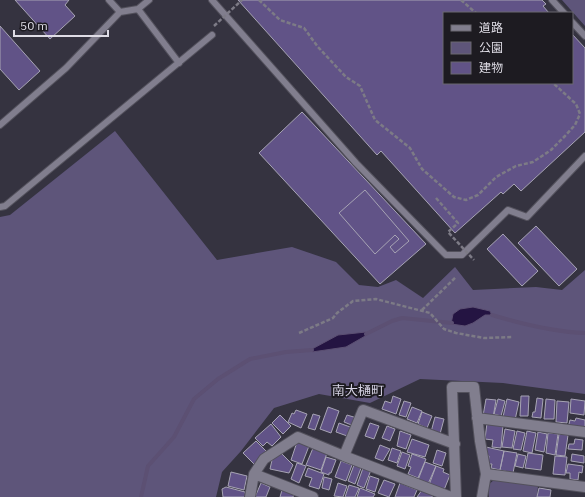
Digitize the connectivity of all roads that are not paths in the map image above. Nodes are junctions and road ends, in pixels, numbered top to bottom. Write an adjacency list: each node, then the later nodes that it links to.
1 (109, 0): 6 (lane)
2 (148, 0): 5 (lane)
3 (212, 0): 13 (lane)
4 (552, 0): 7 (lane)
5 (138, 9): 6 (lane); 11 (lane)
6 (120, 12): 12 (lane)
7 (563, 12)
8 (573, 23): 10 (lane)
9 (212, 35): 11 (lane)
10 (585, 36)
11 (179, 63): 14 (lane)
12 (0, 125)
13 (585, 156)
14 (0, 207)
15 (477, 418): 16 (street); 17 (street); 20 (street)
16 (585, 432)
17 (455, 444): 18 (street); 25 (street)
18 (344, 456): 19 (street); 24 (street)
19 (254, 474): 22 (street); 23 (street)
20 (486, 474): 21 (street); 26 (street)
21 (585, 487)
22 (250, 497)
23 (313, 497)
24 (451, 497)
25 (456, 497)
26 (482, 497)

